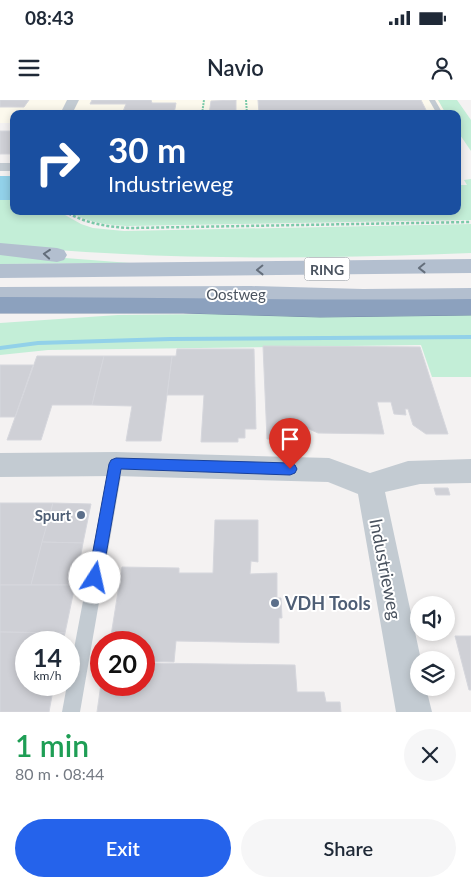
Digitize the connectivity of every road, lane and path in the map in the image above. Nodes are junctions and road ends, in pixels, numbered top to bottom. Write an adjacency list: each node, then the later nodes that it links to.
1 (70, 215): 2 (path)
2 (471, 222)
3 (0, 249): 5 (main road, one-way to 3)
4 (471, 266): 5 (main road, Oostweg / RING, one-way to 5)
5 (182, 270): 6 (main road, Oostweg / RING)
6 (0, 271)
7 (0, 295): 8 (main road, Oostweg / RING)
8 (471, 296)
9 (0, 305): 10 (highway)
10 (71, 305): 11 (highway); 12 (highway)
11 (471, 307)
12 (0, 318)
13 (116, 464): 14 (street); 16 (street); 17 (lane)
14 (0, 465)
15 (471, 471): 16 (street)
16 (370, 486): 18 (street, Industrieweg)
17 (71, 712)
18 (414, 712)

